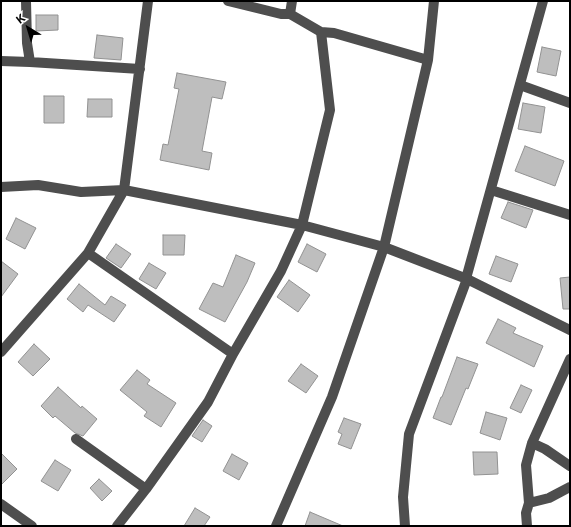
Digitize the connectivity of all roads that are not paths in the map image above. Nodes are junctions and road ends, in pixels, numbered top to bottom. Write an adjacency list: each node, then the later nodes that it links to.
1 (26, 1): 11 (street)
2 (148, 1): 12 (street)
3 (228, 1): 7 (street)
4 (292, 1): 7 (street)
5 (434, 1): 9 (street)
6 (543, 1): 13 (street)
7 (290, 14): 8 (street)
8 (321, 32): 9 (street); 19 (street)
9 (428, 60): 20 (street)
10 (1, 62): 11 (street)
11 (30, 62): 12 (street)
12 (140, 69): 16 (street)
13 (520, 85): 14 (street); 17 (street)
14 (570, 103)
15 (1, 187): 16 (street)
16 (124, 190): 19 (street); 21 (street)
17 (491, 190): 18 (street); 22 (street)
18 (570, 215)
19 (302, 225): 20 (street); 25 (street)
20 (384, 247): 22 (street); 36 (street)
21 (88, 253): 24 (street); 25 (street)
22 (467, 279): 23 (street); 37 (street)
23 (570, 330)
24 (1, 352)
25 (233, 354): 31 (street)
26 (570, 359): 28 (street)
27 (76, 439): 31 (street)
28 (532, 443): 29 (street); 32 (street)
29 (570, 466)
30 (570, 487): 32 (street)
31 (146, 489): 35 (street)
32 (529, 503): 38 (street)
33 (1, 504): 34 (street)
34 (32, 526)
35 (116, 526)
36 (276, 526)
37 (405, 526)
38 (527, 526)

